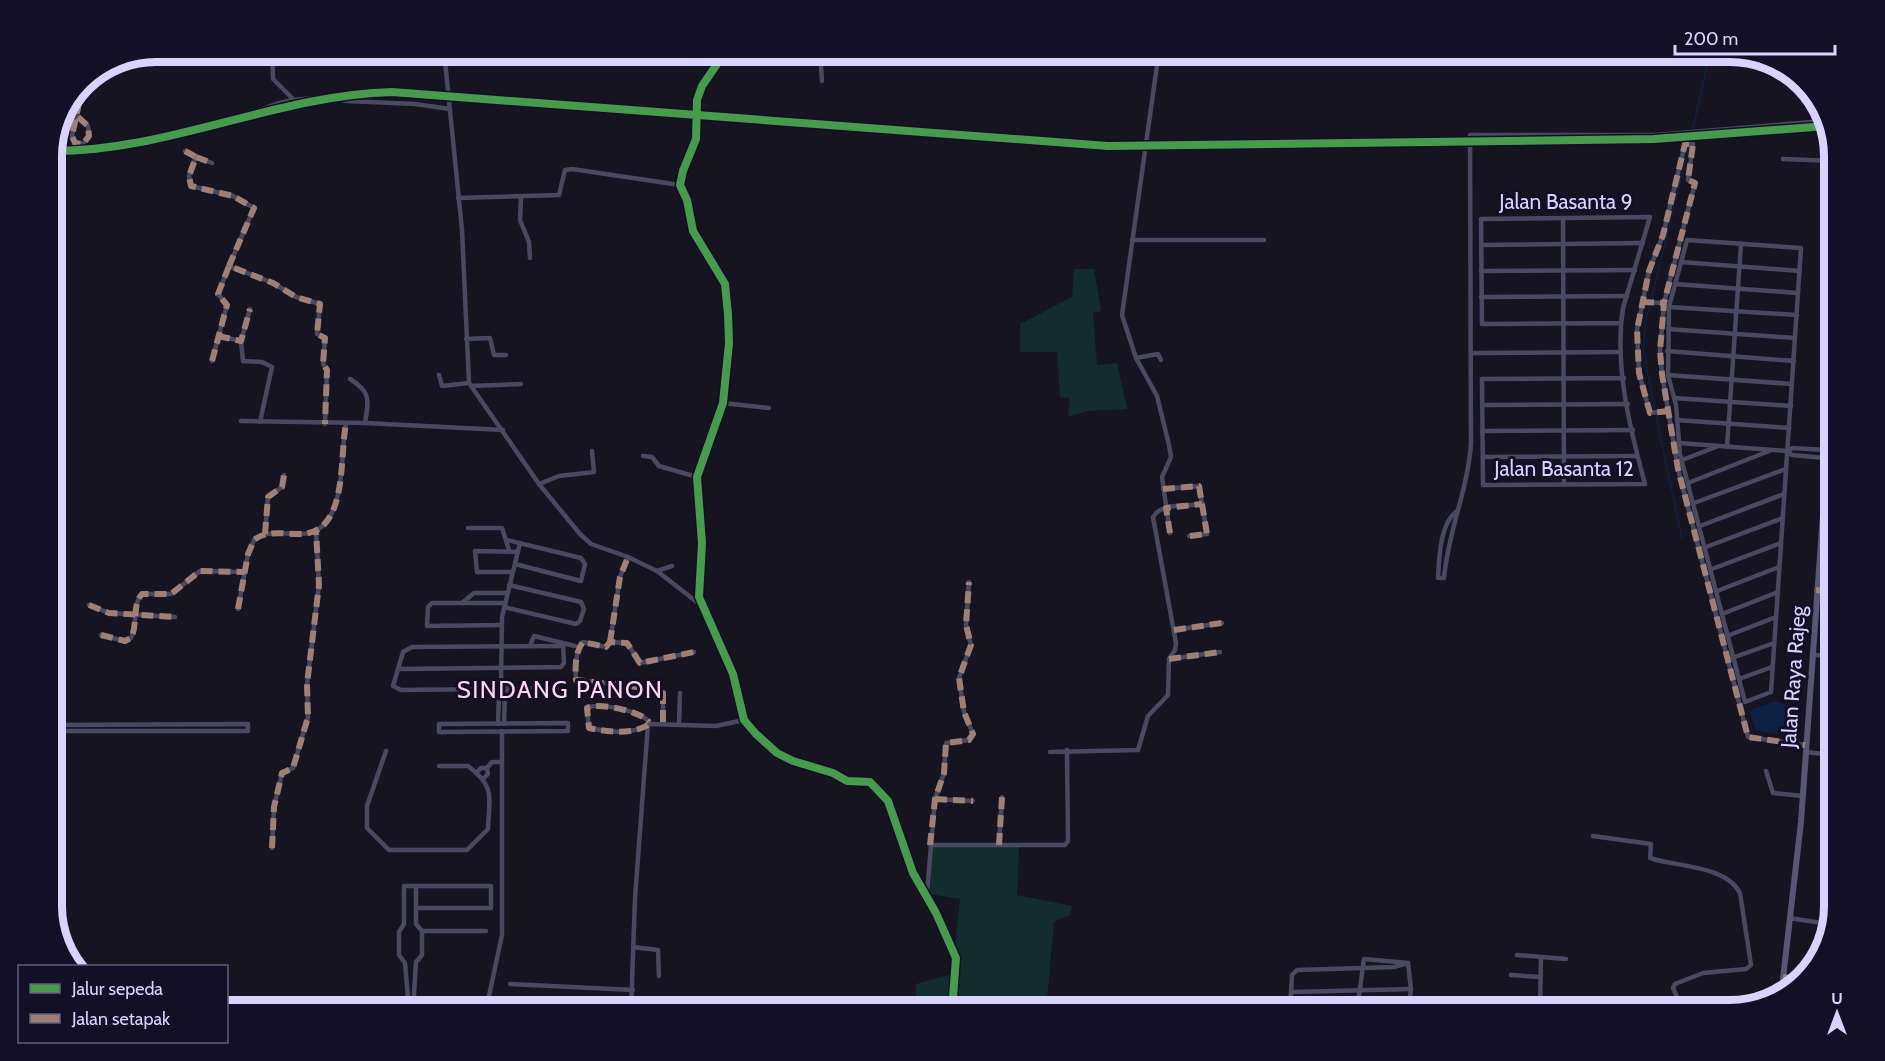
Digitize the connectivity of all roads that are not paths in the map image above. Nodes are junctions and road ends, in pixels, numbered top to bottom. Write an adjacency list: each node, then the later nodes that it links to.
1 (272, 61): 10 (street)
2 (445, 61): 7 (street)
3 (718, 61): 12 (street)
4 (821, 61): 6 (street)
5 (1158, 61): 18 (street)
6 (822, 81)
7 (448, 95): 8 (street); 11 (street); 12 (street)
8 (331, 97): 10 (street); 11 (street); 13 (street)
9 (81, 98): 14 (street)
10 (293, 99): 13 (street)
11 (450, 109): 27 (street)
12 (697, 115): 18 (street); 25 (street)
13 (251, 116): 19 (street)
14 (78, 117): 14 (street)
15 (1817, 122): 17 (street)
16 (1819, 127): 17 (street)
17 (1470, 143): 18 (street); 65 (street)
18 (1146, 147): 29 (street)
19 (62, 151)
20 (185, 151): 21 (street)
21 (196, 157): 24 (street); 37 (street)
22 (1783, 159): 23 (street)
23 (1823, 161)
24 (212, 163)
25 (680, 185): 26 (street); 83 (street)
26 (521, 197): 27 (street); 35 (street)
27 (458, 198): 60 (street)
28 (1563, 218): 31 (street, Jalan Basanta 9); 32 (street, Jalan Basanta 9); 33 (street)
29 (1132, 240): 30 (street); 68 (street)
30 (1264, 240)
31 (1643, 243): 33 (street); 39 (street)
32 (1481, 244): 33 (street); 40 (street)
33 (1563, 244): 41 (street)
34 (1741, 244): 36 (street); 38 (street); 42 (street)
35 (530, 258)
36 (1681, 262): 38 (street); 43 (street)
37 (229, 266): 58 (street); 94 (street)
38 (1739, 267): 42 (street); 44 (street)
39 (1635, 270): 41 (street); 46 (street)
40 (1481, 271): 41 (street); 47 (street)
41 (1563, 271): 48 (street)
42 (1800, 271): 45 (street)
43 (1675, 284): 44 (street); 50 (street)
44 (1738, 289): 45 (street); 52 (street)
45 (1798, 293): 53 (street)
46 (1627, 296): 48 (street); 55 (street)
47 (1481, 297): 48 (street); 54 (street)
48 (1563, 297): 54 (street)
49 (1644, 302): 50 (street); 50 (street); 89 (street)
50 (1667, 305): 52 (street); 56 (street); 89 (street)
51 (250, 309): 61 (street)
52 (1736, 311): 53 (street); 57 (street)
53 (1797, 315): 59 (street)
54 (1563, 323): 55 (street); 63 (street)
55 (1621, 323): 64 (street)
56 (1668, 329): 57 (street); 62 (street)
57 (1735, 334): 59 (street); 67 (street)
58 (218, 336): 61 (street); 70 (street)
59 (1795, 338): 71 (street)
60 (466, 339): 66 (street); 80 (street)
61 (241, 341): 92 (street)
62 (1667, 351): 67 (street); 73 (street)
63 (1563, 352): 64 (street); 65 (street); 74 (street)
64 (1619, 352): 75 (street)
65 (1472, 353): 127 (street)
66 (506, 355)
67 (1733, 357): 71 (street); 77 (street)
68 (1136, 358): 69 (street); 122 (street)
69 (1161, 360)
70 (212, 361)
71 (1794, 361): 79 (street)
72 (439, 375): 80 (street)
73 (1668, 375): 77 (street); 81 (street)
74 (1564, 378): 75 (street); 85 (street); 86 (street)
75 (1624, 378): 84 (street)
76 (350, 379): 93 (street)
77 (1732, 379): 79 (street); 82 (street)
78 (521, 384): 80 (street)
79 (1792, 384): 87 (street)
80 (470, 385): 98 (street)
81 (1674, 398): 82 (street); 90 (street)
82 (1730, 402): 87 (street); 96 (street)
83 (723, 403): 88 (street); 117 (street)
84 (1628, 404): 86 (street); 99 (street)
85 (1482, 405): 86 (street); 100 (street)
86 (1564, 405): 101 (street)
87 (1791, 406): 97 (street)
88 (770, 408)
89 (1669, 411): 201 (street)
90 (1677, 420): 96 (street); 102 (street)
91 (241, 421): 92 (street)
92 (260, 422): 94 (street)
93 (365, 423): 95 (street); 98 (street)
94 (325, 424): 95 (street)
95 (346, 424): 133 (street)
96 (1729, 424): 97 (street); 104 (street)
97 (1789, 428): 108 (street)
98 (503, 430): 120 (street)
99 (1633, 430): 101 (street); 111 (street)
100 (1482, 431): 101 (street); 112 (street)
101 (1564, 431): 110 (street)
102 (1679, 443): 103 (street); 114 (street)
103 (1719, 446): 104 (street); 114 (street)
104 (1727, 447): 105 (street)
105 (1772, 450): 108 (street); 119 (street)
106 (1823, 450): 108 (street)
107 (592, 451): 120 (street)
108 (1787, 451): 113 (street); 115 (street)
109 (643, 456): 117 (street)
110 (1564, 456): 111 (street); 112 (street); 121 (street)
111 (1637, 456): 121 (street, Jalan Basanta 12)
112 (1483, 457): 121 (street, Jalan Basanta 12)
113 (1823, 458)
114 (1682, 460): 119 (street)
115 (1786, 469): 123 (street); 124 (street)
116 (285, 475): 135 (street)
117 (697, 477): 161 (street)
118 (1823, 482): 153 (main road, Jalan Raya Rajeg)
119 (1688, 483): 124 (street)
120 (539, 484): 143 (street)
121 (1564, 484)
122 (1163, 489): 125 (street); 126 (street)
123 (1784, 494): 128 (street); 129 (street)
124 (1694, 503): 129 (street)
125 (1202, 504): 126 (street); 136 (street)
126 (1166, 508): 134 (street); 169 (street)
127 (1457, 511): 130 (street); 132 (street)
128 (1783, 518): 139 (street); 140 (street)
129 (1700, 526): 140 (street)
130 (1446, 527): 132 (street); 132 (street)
131 (468, 528): 137 (street)
132 (1453, 529)
133 (316, 531): 135 (street); 219 (street)
134 (1170, 533)
135 (265, 534): 149 (street)
136 (1188, 536)
137 (507, 540): 138 (street); 141 (street)
138 (520, 543): 142 (street); 144 (street)
139 (1781, 543): 146 (street); 147 (street)
140 (1706, 547): 147 (street)
141 (509, 550): 142 (street); 150 (street)
142 (518, 552): 144 (street)
143 (628, 556): 148 (street); 172 (street)
144 (515, 564): 150 (street)
145 (672, 566): 148 (street)
146 (1779, 567): 154 (street); 156 (street)
147 (1712, 569): 154 (street)
148 (657, 571): 161 (street)
149 (245, 572): 162 (street); 164 (street)
150 (512, 572): 152 (street)
151 (969, 582): 214 (street)
152 (509, 585): 157 (street); 160 (street)
153 (1816, 590): 155 (street); 180 (main road, Jalan Raya Rajeg)
154 (1717, 591): 163 (street)
155 (1824, 591)
156 (1778, 592): 163 (street); 166 (street)
157 (507, 593): 158 (street); 160 (street)
158 (462, 603): 160 (street); 168 (street)
159 (89, 605): 164 (street)
160 (504, 605): 168 (street)
161 (702, 606): 191 (street)
162 (238, 609)
163 (1722, 614): 171 (street)
164 (136, 615): 165 (street); 170 (street)
165 (175, 617)
166 (1776, 617): 171 (street); 173 (street)
167 (1222, 623): 169 (street)
168 (502, 625): 175 (street)
169 (1174, 630): 182 (street)
170 (102, 635)
171 (1727, 636): 183 (street)
172 (610, 642): 178 (street); 192 (street)
173 (1774, 643): 183 (street); 185 (street)
174 (563, 645): 176 (street); 176 (street); 177 (street); 184 (street)
175 (501, 646): 176 (street); 184 (street); 186 (street)
176 (530, 646)
177 (575, 646)
178 (694, 652)
179 (1220, 652): 182 (street)
180 (1812, 655): 181 (street); 201 (main road, Jalan Raya Rajeg)
181 (1824, 656)
182 (1169, 658): 203 (street)
183 (1732, 658): 187 (street)
184 (501, 667): 186 (street); 189 (street)
185 (1772, 668): 187 (street); 187 (street)
186 (398, 669): 189 (street)
187 (1739, 679)
188 (563, 688): 189 (street)
189 (502, 691): 196 (street)
190 (680, 693): 194 (street)
191 (744, 720): 194 (street); 221 (street)
192 (663, 722): 194 (street); 197 (street)
193 (536, 723): 196 (street); 200 (street); 200 (street)
194 (680, 723)
195 (62, 724): 198 (street)
196 (501, 724): 199 (street)
197 (649, 724): 197 (street); 229 (street)
198 (62, 731)
199 (502, 731): 200 (street); 206 (street)
200 (536, 731)
201 (1805, 749): 205 (street); 212 (main road, Jalan Raya Rajeg)
202 (386, 750): 211 (street)
203 (1067, 750): 204 (street); 218 (street)
204 (1050, 752)
205 (1824, 753)
206 (502, 762): 208 (street); 249 (street)
207 (439, 766): 210 (street)
208 (487, 768): 210 (street); 211 (street)
209 (1766, 771): 212 (street)
210 (476, 773): 211 (street)
211 (483, 779)
212 (1803, 796): 223 (main road, Jalan Raya Rajeg)
213 (1002, 797): 218 (street)
214 (935, 799): 215 (street); 217 (street)
215 (973, 801)
216 (1593, 836): 258 (street)
217 (930, 845): 218 (street); 221 (street)
218 (999, 845)
219 (272, 848)
220 (416, 886): 222 (street); 222 (street); 225 (street)
221 (927, 896): 251 (street)
222 (416, 908): 226 (street)
223 (1789, 918): 224 (street); 240 (main road, Jalan Raya Rajeg)
224 (1822, 923)
225 (404, 924): 226 (street); 234 (street)
226 (416, 924): 228 (street)
227 (486, 931): 228 (street)
228 (422, 932): 233 (street)
229 (633, 947): 238 (street); 246 (street)
230 (1517, 956): 231 (street)
231 (1541, 957): 232 (street); 239 (street)
232 (1566, 959)
233 (416, 962): 234 (street); 248 (street)
234 (405, 963): 248 (street)
235 (1408, 963): 236 (street); 236 (street); 245 (street)
236 (1362, 967): 244 (street); 247 (street)
237 (1511, 975): 239 (street)
238 (659, 976)
239 (1540, 977): 257 (street)
240 (1783, 979): 241 (street); 242 (main road, Jalan Raya Rajeg)
241 (1788, 979)
242 (1782, 983)
243 (510, 984): 246 (street)
244 (1359, 988): 245 (street); 247 (street); 253 (street)
245 (1411, 989): 254 (street)
246 (633, 990): 250 (street)
247 (1293, 992): 252 (street)
248 (411, 998)
249 (488, 1000)
250 (632, 1000)
251 (953, 1000)
252 (1291, 1000)
253 (1358, 1000)
254 (1409, 1000)
255 (1497, 1000): 256 (street)
256 (1517, 1000)
257 (1540, 1000)
258 (1678, 1000)
259 (1705, 1000): 260 (main road)
260 (1732, 1000)

